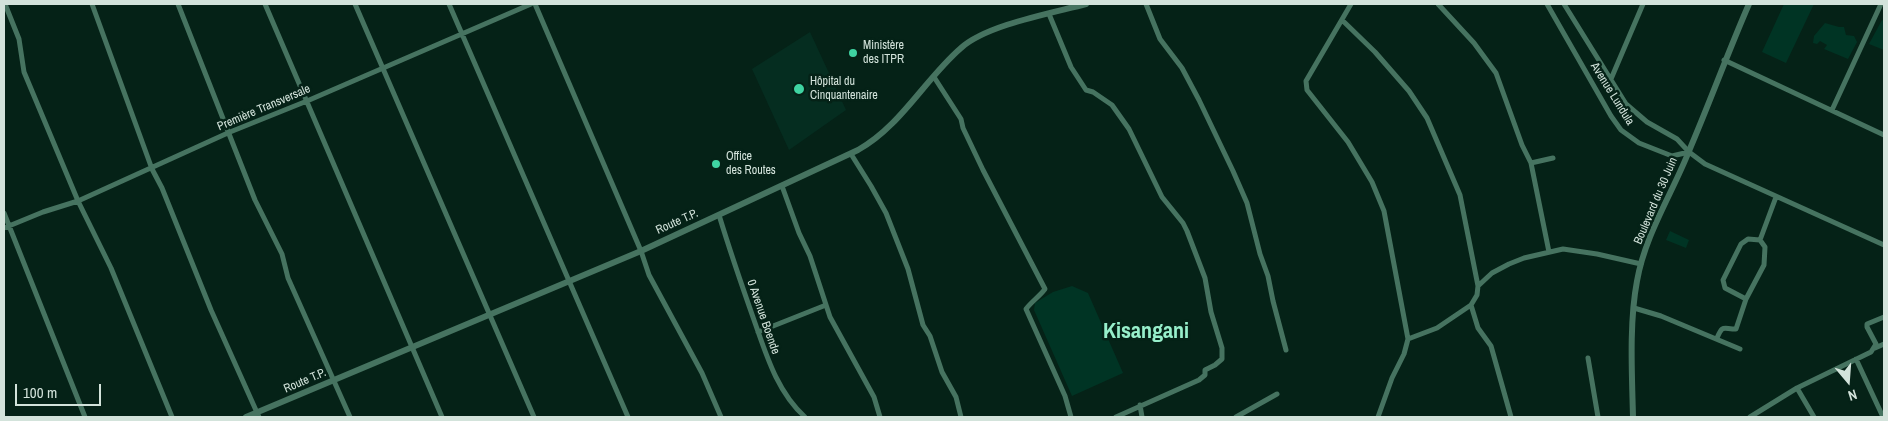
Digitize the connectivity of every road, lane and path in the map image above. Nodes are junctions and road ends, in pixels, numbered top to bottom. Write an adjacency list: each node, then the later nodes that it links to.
1 (5, 4): 36 (street)
2 (92, 4): 33 (street)
3 (178, 4): 27 (street)
4 (265, 4): 25 (street)
5 (355, 4): 22 (street)
6 (449, 4): 20 (street)
7 (531, 4): 20 (street, Première Transversale)
8 (535, 4): 42 (street)
9 (1086, 4): 18 (street, Route T.P.)
10 (1146, 4): 60 (street)
11 (1351, 4): 19 (street)
12 (1438, 4): 32 (street)
13 (1547, 4): 29 (street, Avenue Lundula)
14 (1564, 4): 24 (street, Avenue Lundula)
15 (1643, 4): 24 (street)
16 (1749, 4): 21 (street, Boulevard du 30 Juin)
17 (1881, 4): 26 (street)
18 (1049, 14): 23 (street, Route T.P.); 66 (street)
19 (1342, 20): 46 (street); 55 (street)
20 (462, 34): 22 (street, Première Transversale); 45 (street)
21 (1724, 60): 26 (street); 29 (street, Boulevard du 30 Juin)
22 (382, 68): 25 (street, Première Transversale); 51 (street)
23 (934, 77): 30 (street, Route T.P.); 79 (street)
24 (1611, 78): 29 (street, Avenue Lundula)
25 (307, 101): 27 (street, Première Transversale); 57 (street)
26 (1832, 110): 28 (street)
27 (230, 132): 33 (street, Première Transversale); 63 (street)
28 (1884, 135)
29 (1689, 152): 35 (street, Avenue Lundula); 44 (street, Boulevard du 30 Juin)
30 (850, 154): 34 (street, Route T.P.); 78 (street)
31 (1553, 158): 32 (street)
32 (1531, 163): 43 (street)
33 (152, 169): 36 (street, Première Transversale); 67 (street)
34 (782, 186): 38 (street, Route T.P.); 48 (street)
35 (1776, 197): 40 (street); 41 (street, Avenue Lundula)
36 (78, 201): 39 (street, Première Transversale); 69 (street)
37 (4, 213): 39 (street)
38 (719, 215): 42 (street, Route T.P.); 53 (street, 0 Avenue Boende)
39 (6, 227): 68 (street)
40 (1760, 240): 47 (street); 47 (street)
41 (1884, 245)
42 (641, 251): 45 (street, Route T.P.); 75 (street)
43 (1549, 252): 44 (street); 46 (street)
44 (1641, 264): 50 (street, Boulevard du 30 Juin)
45 (568, 280): 51 (street, Route T.P.); 74 (street)
46 (1478, 286): 49 (street)
47 (1746, 299): 54 (street)
48 (826, 305): 53 (street); 77 (street)
49 (1472, 305): 55 (street); 84 (street)
50 (1634, 308): 54 (street); 86 (street, Boulevard du 30 Juin)
51 (489, 315): 57 (street, Route T.P.); 73 (street)
52 (1884, 317): 58 (street)
53 (758, 332): 76 (street, 0 Avenue Boende)
54 (1717, 338): 59 (street)
55 (1408, 339): 83 (street)
56 (1884, 344): 58 (street)
57 (412, 348): 63 (street, Route T.P.); 72 (street)
58 (1875, 348): 62 (street)
59 (1740, 349)
60 (1286, 350)
61 (1588, 358): 85 (street)
62 (1856, 359): 64 (street); 89 (street)
63 (334, 381): 67 (street, Route T.P.); 71 (street)
64 (1797, 388): 87 (street); 88 (street)
65 (1277, 394): 82 (street)
66 (1140, 406): 80 (street); 81 (street)
67 (258, 415): 70 (street, Route T.P.)
68 (85, 417)
69 (172, 417)
70 (246, 417)
71 (350, 417)
72 (442, 417)
73 (534, 417)
74 (628, 417)
75 (721, 417)
76 (805, 417)
77 (880, 417)
78 (961, 417)
79 (1071, 417)
80 (1116, 417)
81 (1142, 417)
82 (1236, 417)
83 (1378, 417)
84 (1511, 417)
85 (1598, 417)
86 (1633, 417)
87 (1750, 417)
88 (1814, 417)
89 (1883, 417)

